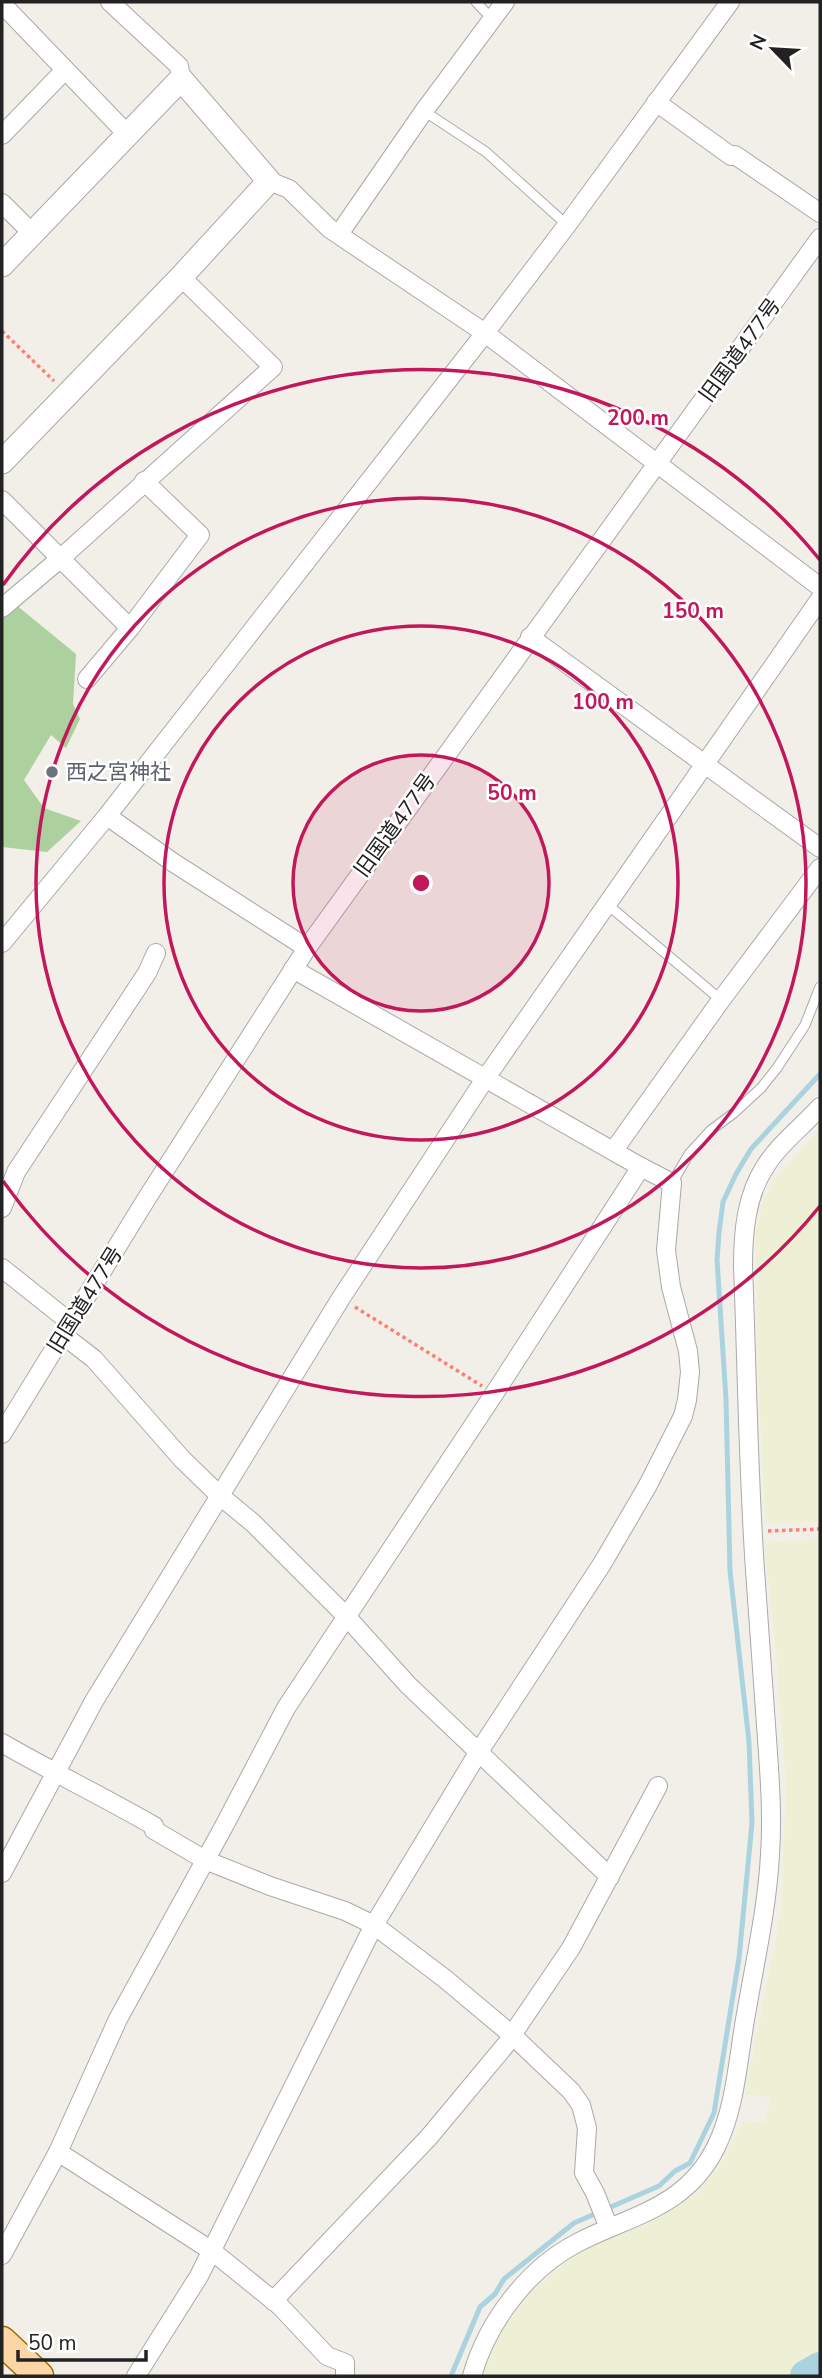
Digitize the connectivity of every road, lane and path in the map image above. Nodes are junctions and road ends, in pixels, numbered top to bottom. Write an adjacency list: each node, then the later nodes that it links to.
1 (110, 2): 8 (street)
2 (476, 2): 6 (lane)
3 (505, 2): 6 (street)
4 (730, 2): 9 (street)
5 (6, 6): 7 (street)
6 (492, 19): 10 (street)
7 (65, 71): 11 (street); 12 (street)
8 (181, 79): 12 (street); 13 (street)
9 (656, 102): 15 (street); 16 (street)
10 (424, 111): 16 (lane); 18 (street)
11 (2, 135)
12 (128, 136): 17 (street)
13 (269, 181): 18 (street); 21 (street)
14 (2, 203): 17 (street)
15 (820, 213)
16 (567, 225): 23 (street)
17 (33, 233): 20 (street)
18 (339, 234): 23 (street)
19 (820, 239): 26 (street, 旧国道477号)
20 (2, 265)
21 (181, 277): 25 (street); 27 (street)
22 (2, 331): 24 (path)
23 (485, 333): 26 (street); 37 (street)
24 (54, 381)
25 (2, 462)
26 (658, 463): 30 (street); 34 (street, 旧国道477号)
27 (144, 481): 29 (street); 33 (street)
28 (2, 500): 29 (street)
29 (61, 558): 32 (street); 33 (street)
30 (820, 587)
31 (820, 599): 36 (street)
32 (2, 608)
33 (130, 628): 35 (street)
34 (530, 637): 36 (street); 42 (street, 旧国道477号)
35 (87, 679)
36 (707, 763): 38 (street); 40 (street)
37 (107, 816): 41 (street); 42 (street)
38 (820, 848)
39 (820, 868): 46 (street)
40 (608, 905): 46 (lane); 47 (street)
41 (4, 935)
42 (307, 948): 44 (street, 旧国道477号)
43 (156, 953): 52 (street)
44 (293, 969): 47 (street); 55 (street, 旧国道477号)
45 (820, 987): 51 (lane)
46 (721, 1000): 49 (street)
47 (485, 1079): 49 (street); 54 (street)
48 (820, 1107): 60 (street)
49 (614, 1150): 50 (street)
50 (642, 1167): 51 (street); 56 (street)
51 (672, 1183): 63 (street)
52 (2, 1208)
53 (2, 1268): 55 (street)
54 (341, 1298): 56 (path); 58 (street)
55 (67, 1329): 57 (street, 旧国道477号); 58 (street)
56 (494, 1394): 61 (street)
57 (2, 1434)
58 (219, 1495): 61 (street); 64 (street)
59 (820, 1529): 60 (path)
60 (752, 1532): 72 (street)
61 (346, 1616): 63 (street); 66 (street)
62 (2, 1743): 64 (street)
63 (478, 1753): 68 (street); 69 (street)
64 (54, 1774): 66 (street); 67 (street)
65 (658, 1786): 68 (street)
66 (205, 1860): 69 (street); 71 (street)
67 (2, 1873)
68 (610, 1877): 70 (street)
69 (374, 1925): 70 (street); 73 (street)
70 (513, 2035): 72 (street); 75 (street)
71 (58, 2152): 73 (street); 74 (street)
72 (608, 2224): 80 (street)
73 (212, 2251): 75 (street); 78 (street)
74 (2, 2255)
75 (273, 2301): 79 (street)
76 (2, 2341): 77 (main road)
77 (38, 2376)
78 (136, 2376)
79 (345, 2376)
80 (472, 2376)

